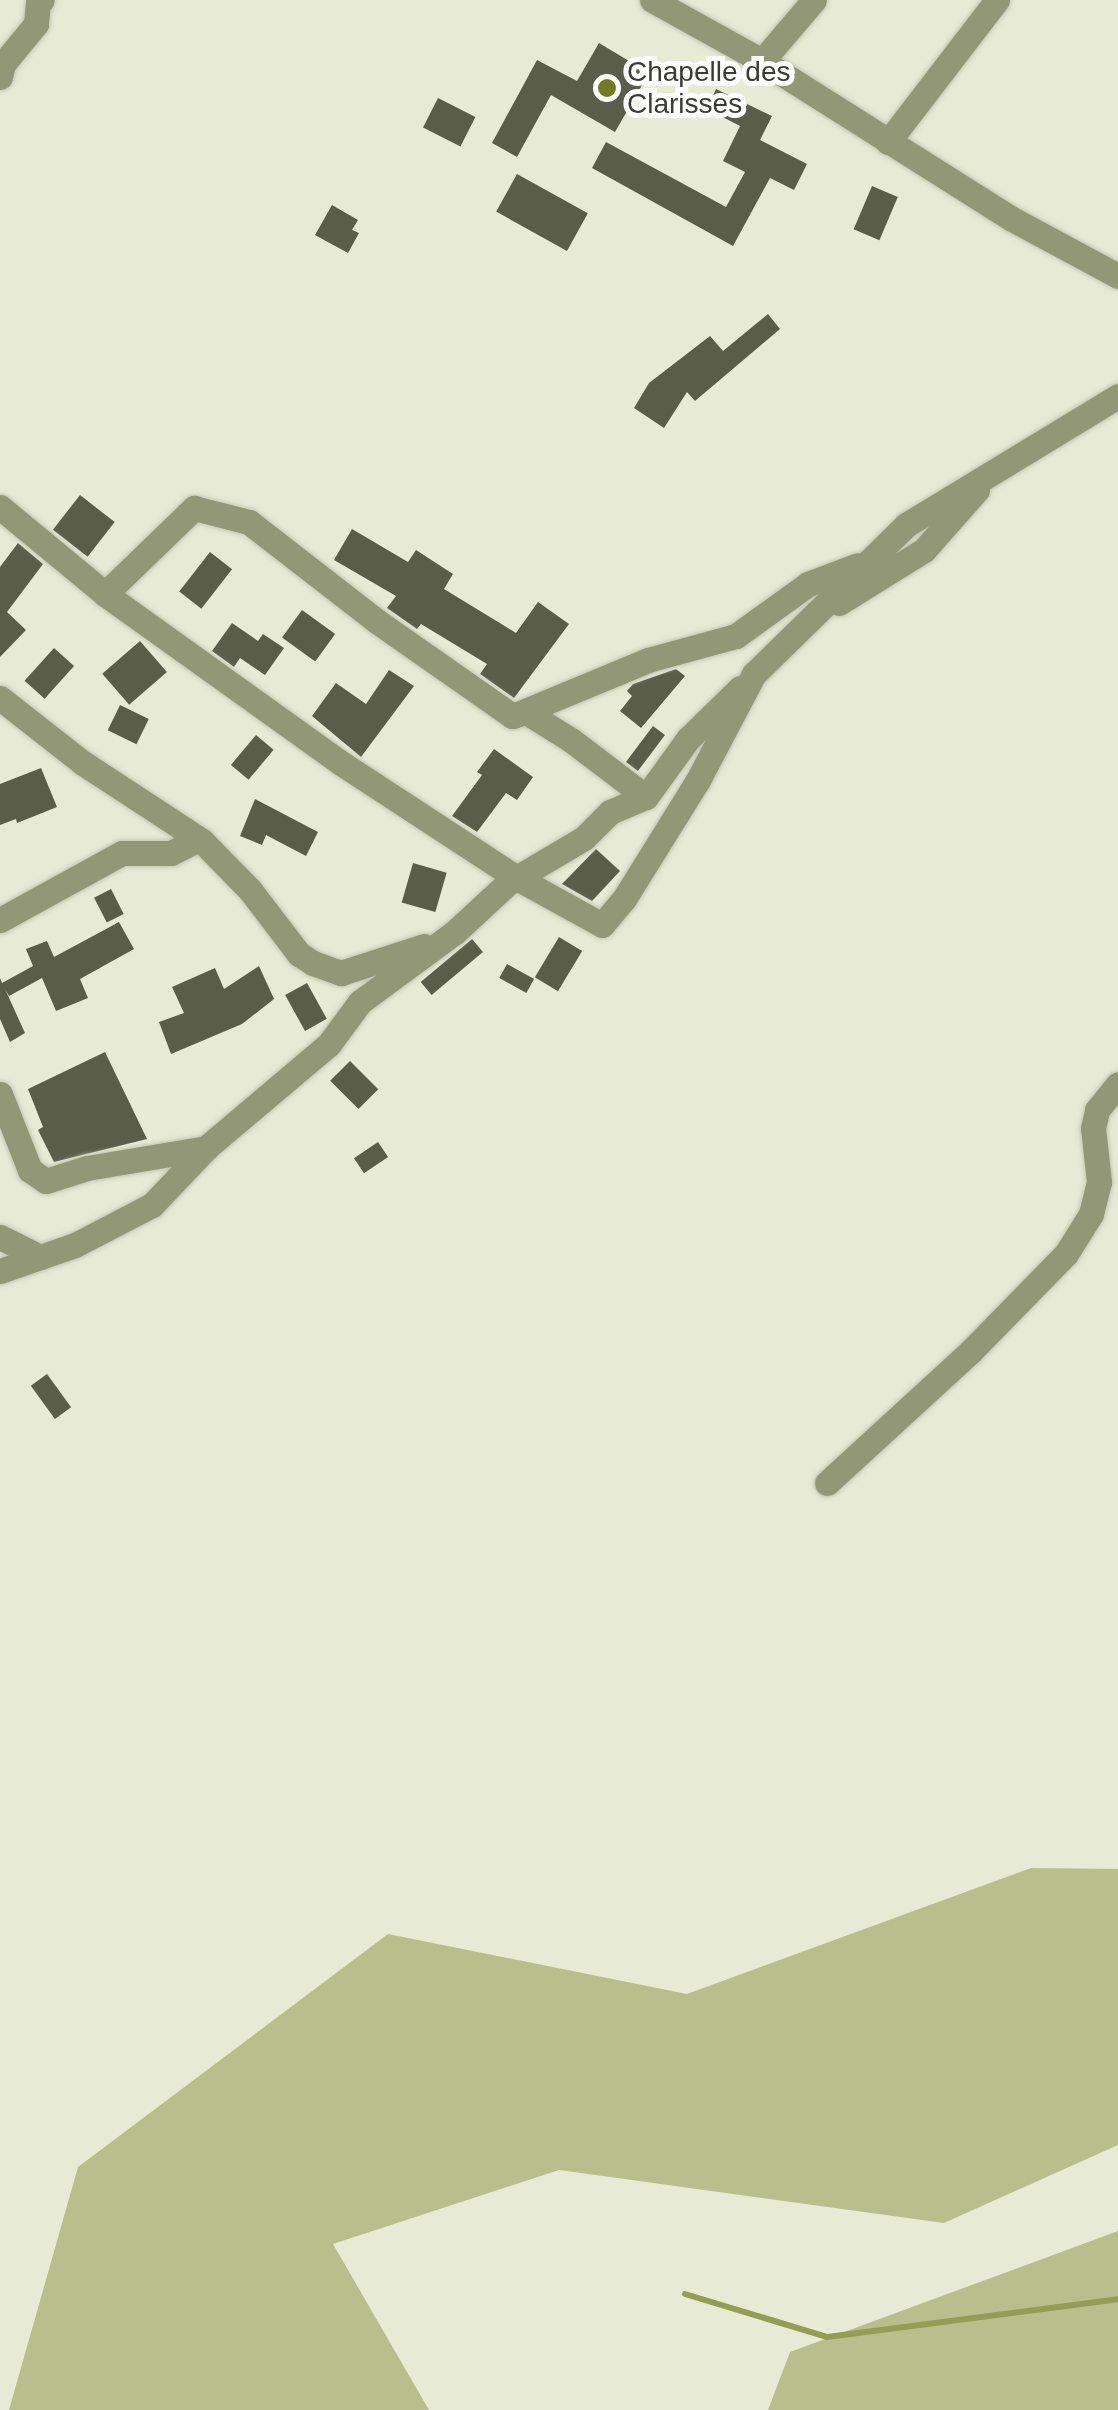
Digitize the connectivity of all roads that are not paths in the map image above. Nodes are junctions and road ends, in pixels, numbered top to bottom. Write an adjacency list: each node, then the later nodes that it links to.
1 (652, 0): 5 (street)
2 (814, 0): 5 (street)
3 (997, 0): 7 (street)
4 (33, 1): 6 (street)
5 (762, 62): 7 (street)
6 (1, 68)
7 (888, 142): 8 (street)
8 (1118, 276)
9 (1118, 396): 10 (street)
10 (987, 479): 12 (street); 14 (street)
11 (0, 508): 13 (street)
12 (863, 563): 14 (street); 17 (street)
13 (105, 594): 17 (street); 20 (street)
14 (814, 618): 15 (street)
15 (754, 674): 18 (street); 20 (street)
16 (0, 698): 19 (street)
17 (512, 716): 18 (street)
18 (646, 797): 20 (street)
19 (197, 840): 21 (street); 22 (street)
20 (516, 878): 22 (street)
21 (0, 920)
22 (434, 944): 25 (street)
23 (1118, 1084): 29 (street)
24 (0, 1094): 25 (street)
25 (206, 1148): 27 (street)
26 (0, 1237): 27 (street)
27 (40, 1257): 28 (street)
28 (0, 1272)
29 (827, 1483)

